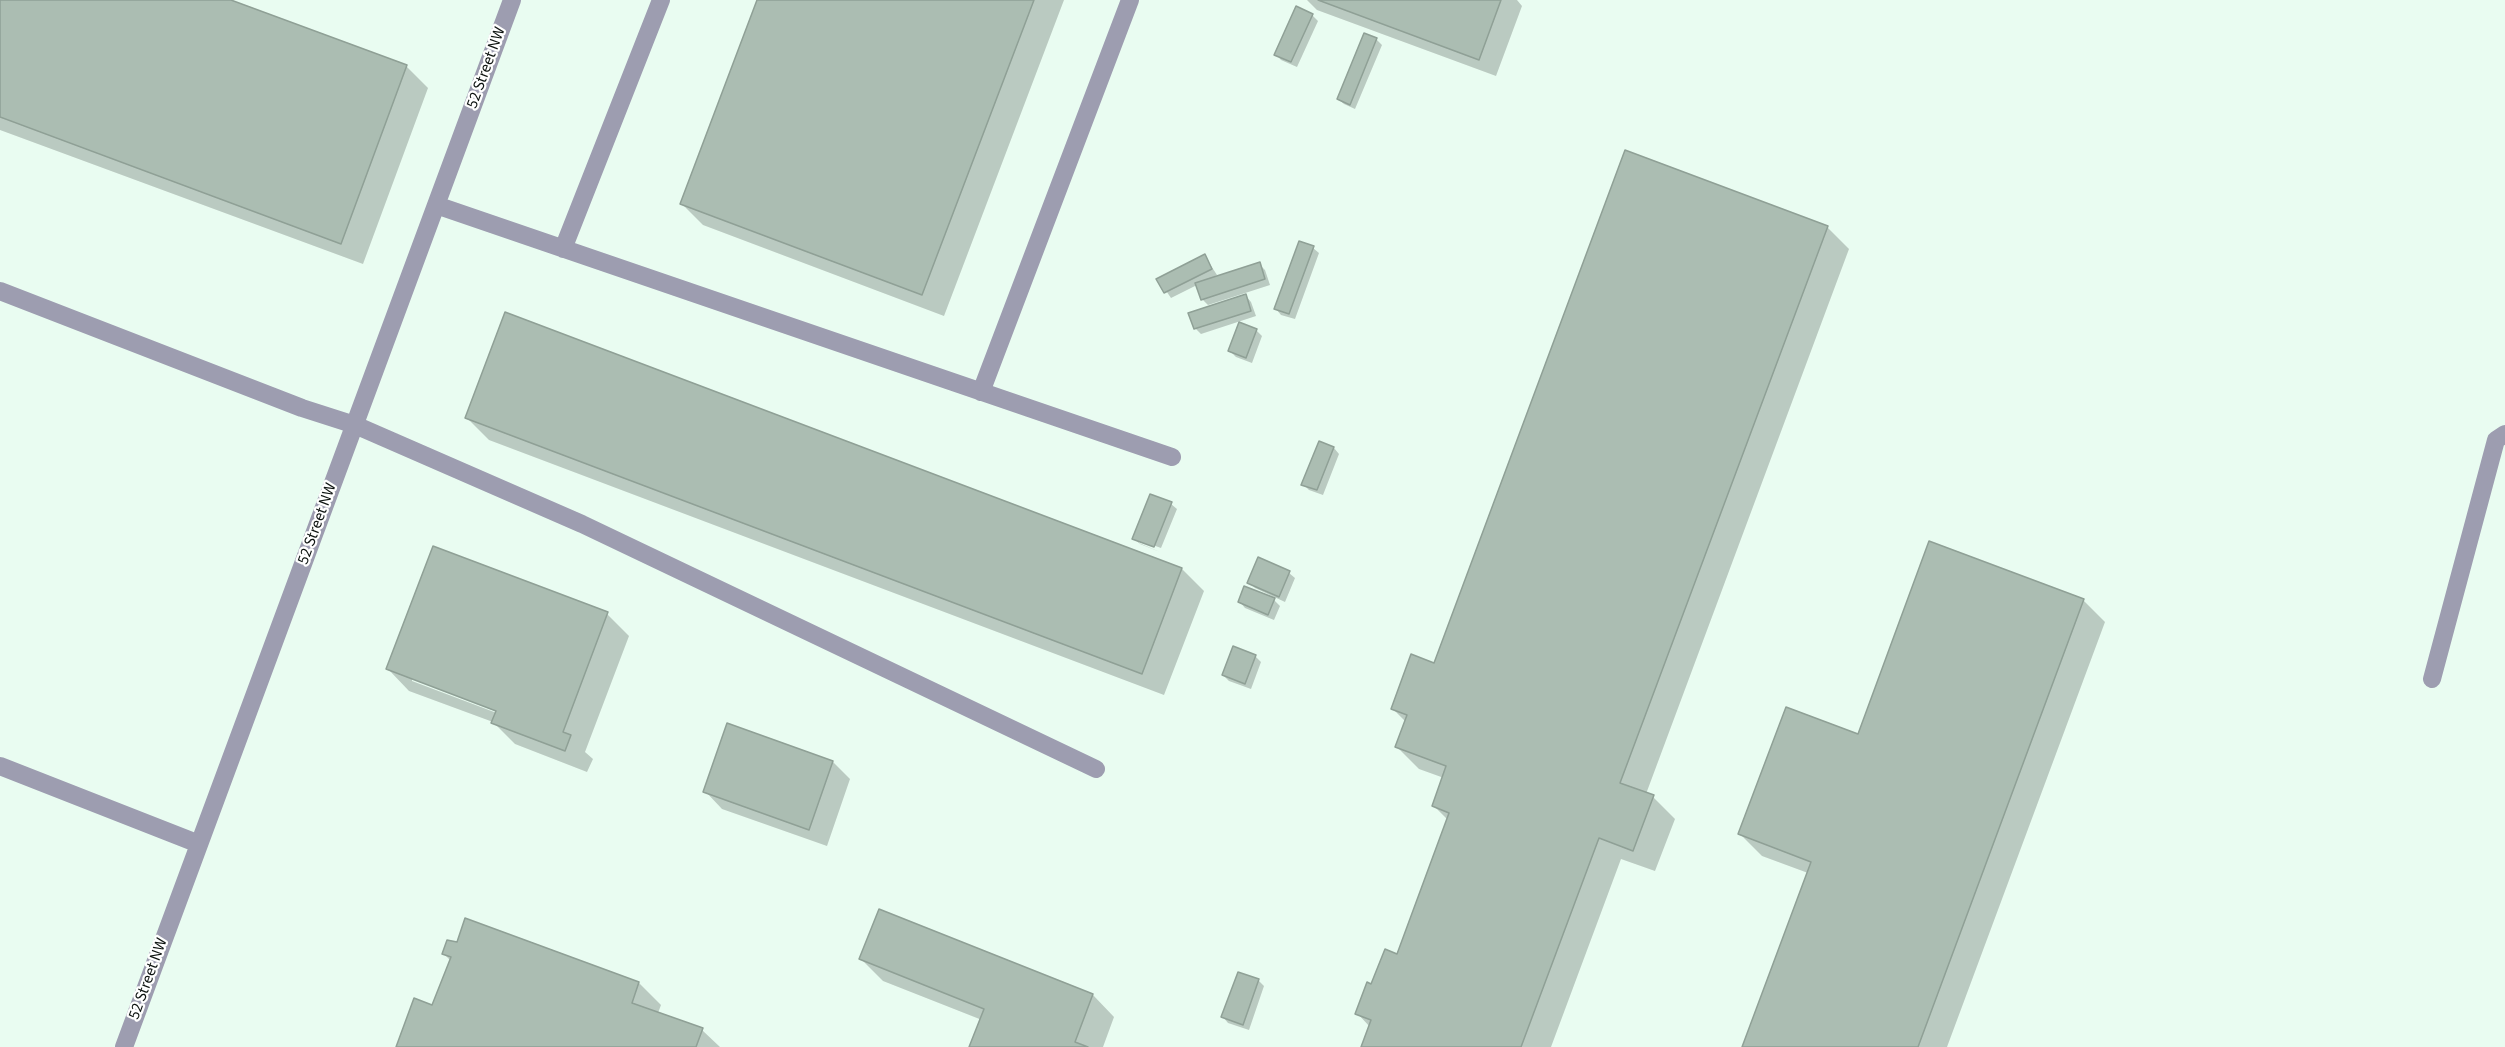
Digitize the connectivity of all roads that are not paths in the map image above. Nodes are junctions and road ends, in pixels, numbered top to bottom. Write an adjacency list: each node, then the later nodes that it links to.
1 (512, 0): 4 (street, 52 Street NW)
2 (661, 0): 5 (street)
3 (1130, 0): 7 (street)
4 (436, 205): 5 (street); 8 (street, 52 Street NW)
5 (563, 249): 7 (street)
6 (0, 291): 8 (street)
7 (981, 392): 10 (street)
8 (355, 425): 13 (street); 14 (street, 52 Street NW)
9 (2505, 434): 11 (street)
10 (1172, 457)
11 (2432, 679)
12 (0, 766): 14 (street)
13 (1096, 769)
14 (200, 844): 15 (street, 52 Street NW)
15 (124, 1047)

